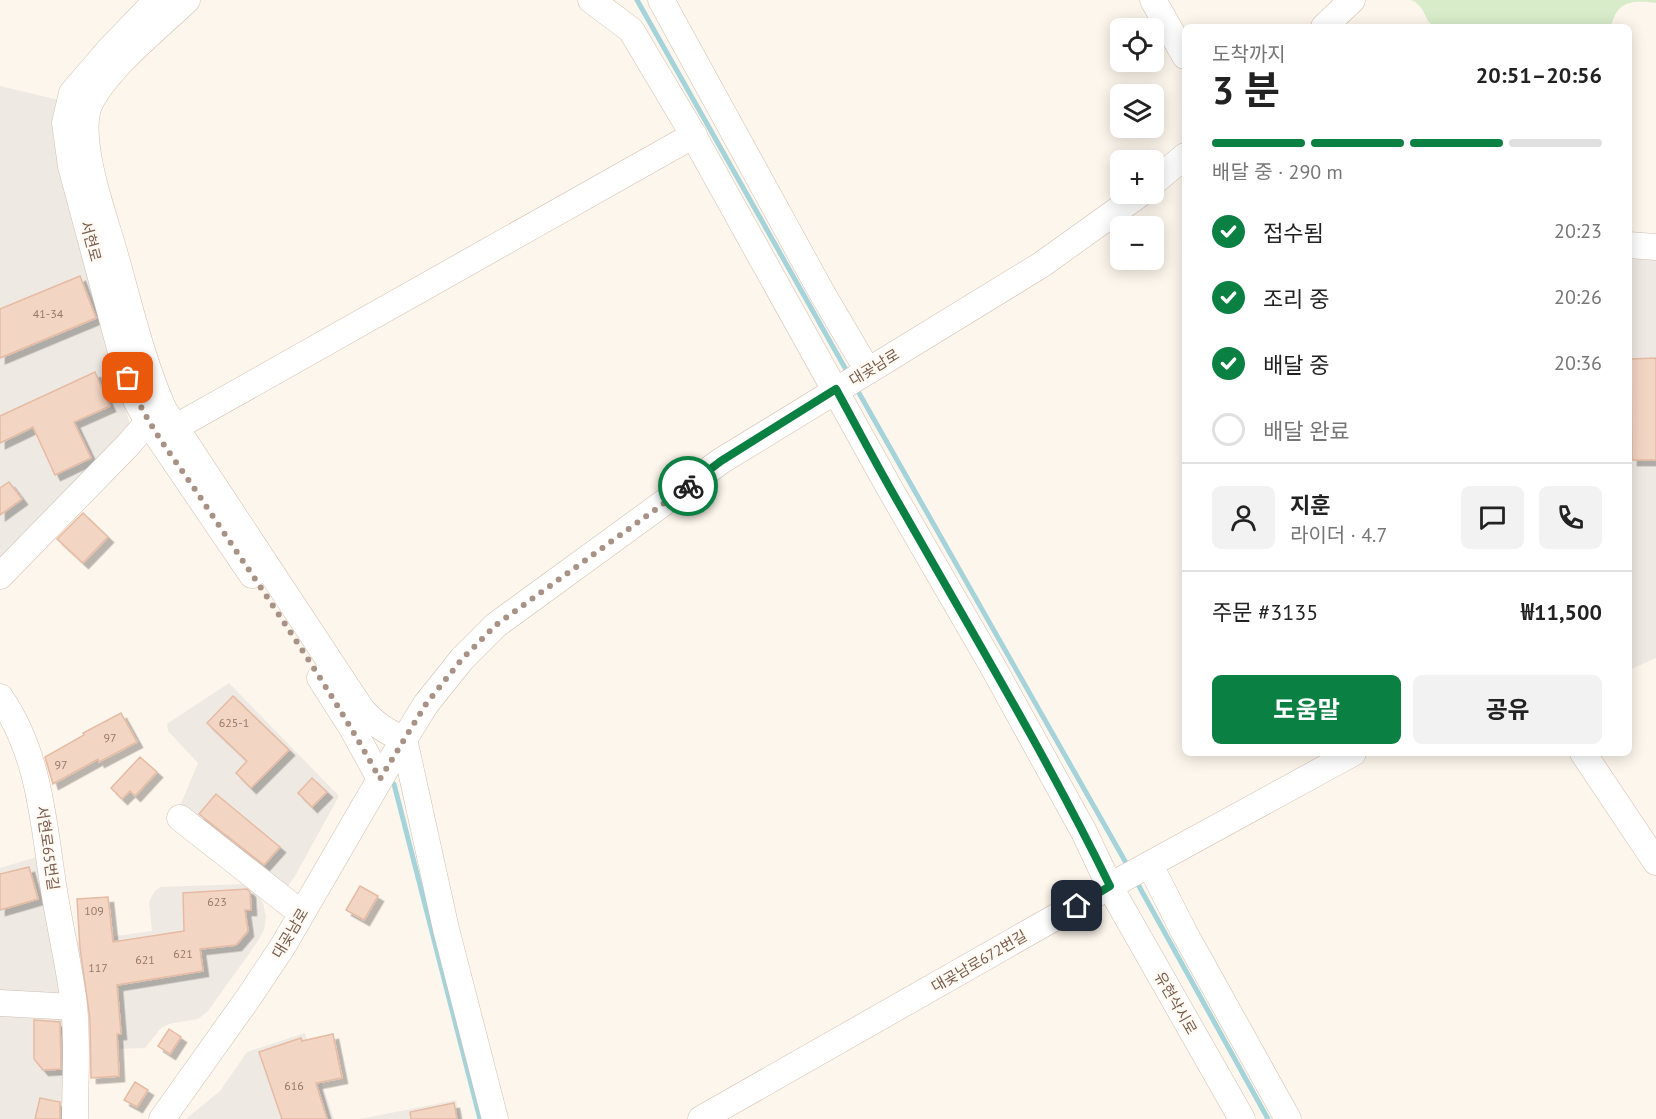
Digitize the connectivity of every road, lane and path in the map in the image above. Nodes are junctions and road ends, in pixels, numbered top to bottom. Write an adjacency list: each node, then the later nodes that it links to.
1 (157, 0): 18 (street, 서현로)
2 (187, 0): 19 (street)
3 (591, 0): 9 (street)
4 (662, 0): 17 (street)
5 (1153, 0): 8 (street)
6 (1345, 0): 7 (street)
7 (1326, 24)
8 (1182, 51)
9 (694, 135): 17 (street); 19 (street)
10 (1182, 159): 12 (street)
11 (1182, 174): 13 (street)
12 (1164, 176)
13 (1164, 181)
14 (1126, 204): 17 (street, 대곶남로)
15 (1632, 245): 16 (street)
16 (1656, 247)
17 (852, 380): 22 (street, 대곶남로); 28 (street)
18 (148, 422): 20 (street); 25 (street, 서현로)
19 (176, 427): 22 (street)
20 (0, 576)
21 (0, 697): 31 (street, 서현로65번길)
22 (404, 739): 25 (street, 대곶남로); 34 (street)
23 (1348, 756): 28 (street, 대곶남로672번길)
24 (1585, 756): 27 (street)
25 (380, 779): 29 (street, 대곶남로)
26 (180, 818): 29 (street)
27 (1656, 862)
28 (1130, 876): 35 (street, 대곶남로672번길); 36 (street, 유현삭시로); 37 (street)
29 (301, 913): 33 (street, 대곶남로)
30 (0, 1003): 31 (street)
31 (74, 1007): 32 (street, 서현로65번길)
32 (75, 1119)
33 (162, 1119)
34 (495, 1119)
35 (701, 1119)
36 (1242, 1119)
37 (1288, 1119)

